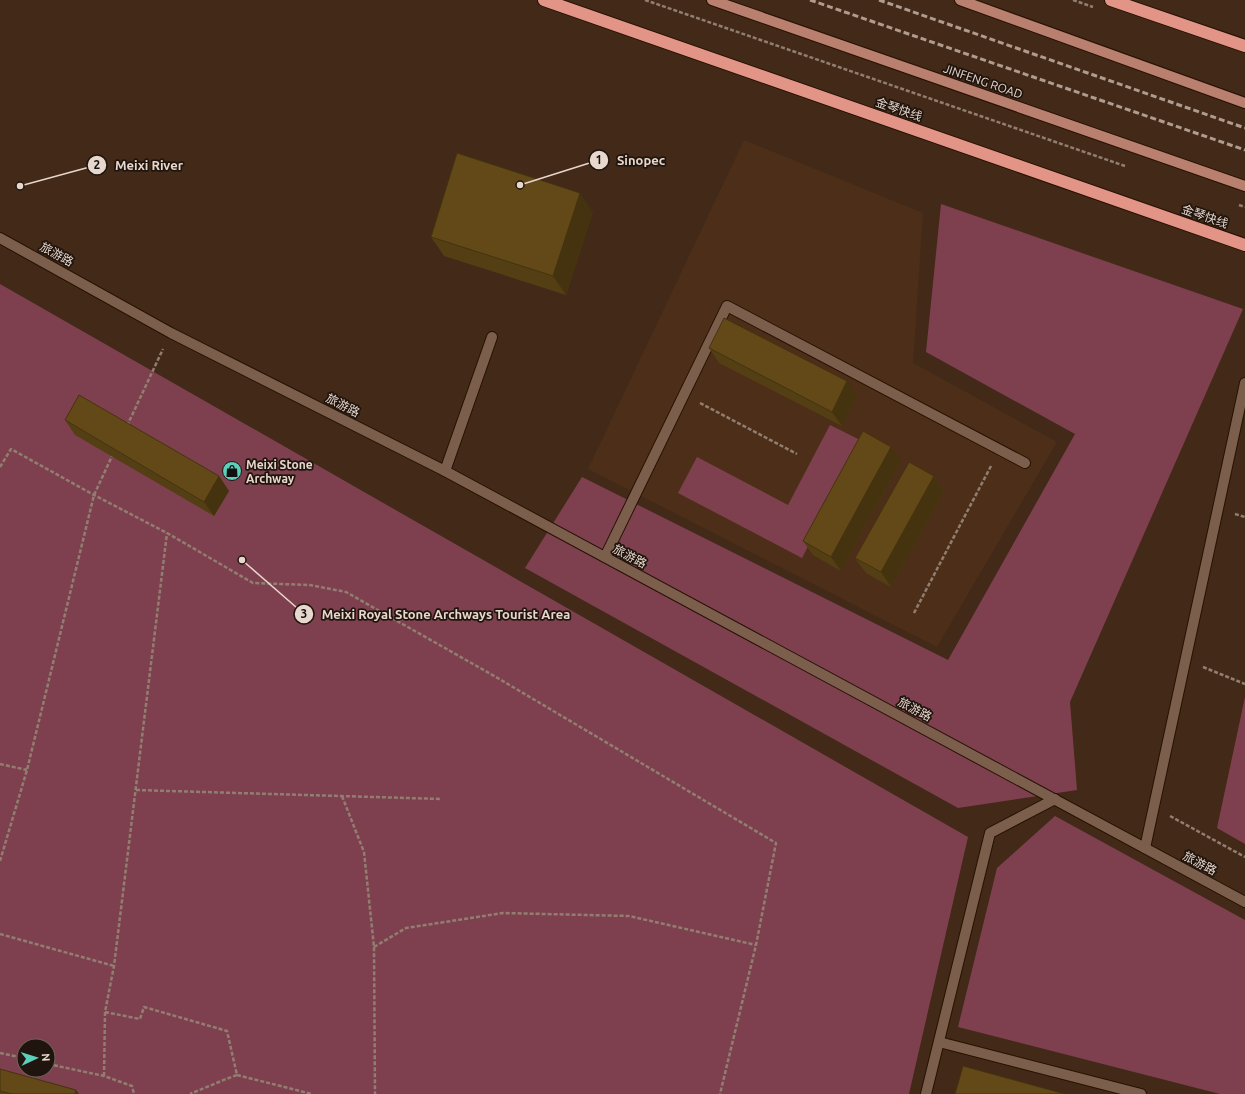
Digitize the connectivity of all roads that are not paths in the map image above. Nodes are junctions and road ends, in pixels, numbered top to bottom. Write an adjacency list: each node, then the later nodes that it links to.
1 (544, 0): 9 (highway, 金琴快线)
2 (712, 0): 7 (main road, JINFENG ROAD)
3 (960, 0): 6 (main road)
4 (1111, 0): 5 (highway)
5 (1245, 46)
6 (1245, 103)
7 (1245, 186)
8 (0, 238): 13 (street, 旅游路)
9 (1245, 245)
10 (492, 338): 13 (street)
11 (1245, 383): 16 (street)
12 (1025, 463): 14 (street)
13 (446, 471): 14 (street, 旅游路)
14 (605, 557): 15 (street, 旅游路)
15 (1055, 799): 16 (street, 旅游路); 18 (street)
16 (1145, 848): 17 (street, 旅游路)
17 (1245, 902)
18 (938, 1042): 19 (street); 20 (street)
19 (926, 1094)
20 (1141, 1094)

